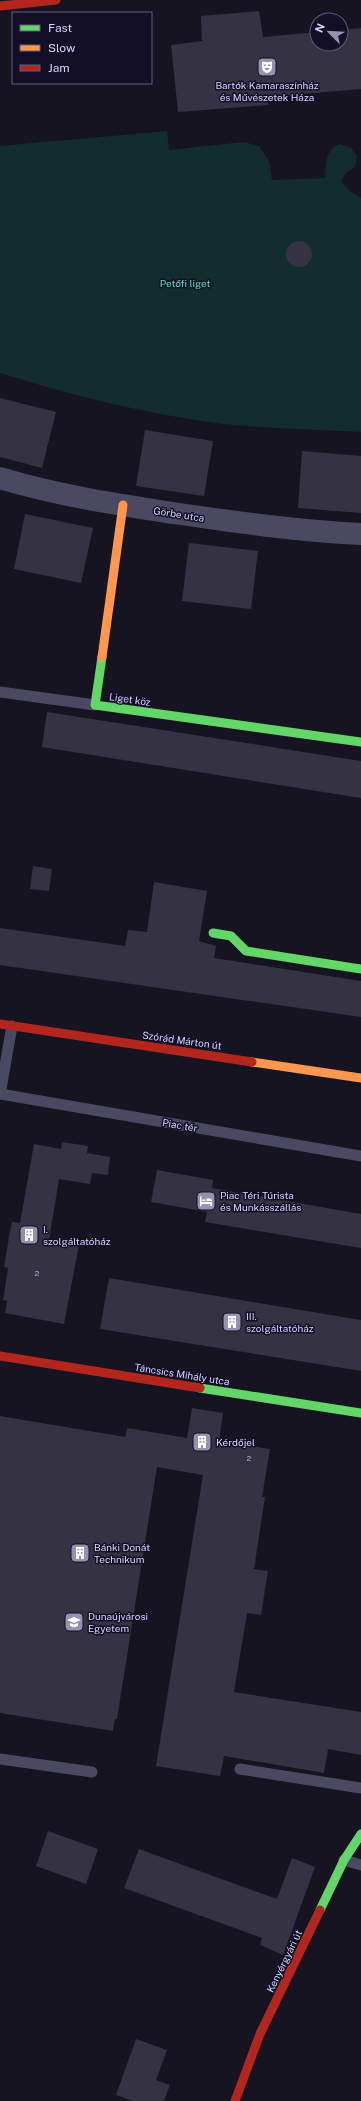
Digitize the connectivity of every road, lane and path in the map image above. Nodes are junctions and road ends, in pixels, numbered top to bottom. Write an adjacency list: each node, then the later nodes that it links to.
1 (56, 0): 2 (street)
2 (0, 6)
3 (0, 478): 4 (street, Görbe utca)
4 (124, 505): 5 (street, Görbe utca); 7 (street, Liget köz)
5 (361, 534)
6 (0, 692): 7 (lane)
7 (95, 705): 8 (street, Liget köz)
8 (361, 742)
9 (213, 933): 10 (street)
10 (361, 969)
11 (0, 1024): 12 (street, Szórád Márton út)
12 (12, 1026): 13 (street, Szórád Márton út); 14 (lane)
13 (361, 1078)
14 (0, 1094): 15 (lane, Piac tér)
15 (361, 1156)
16 (0, 1356): 17 (street, Táncsics Mihály utca)
17 (361, 1413)
18 (0, 1759): 20 (lane)
19 (240, 1769): 21 (lane)
20 (92, 1772)
21 (361, 1788)
22 (361, 1834): 23 (street, Kenyérgyári út)
23 (344, 1860): 24 (lane); 25 (street, Kenyérgyári út)
24 (361, 1865)
25 (235, 2101)

